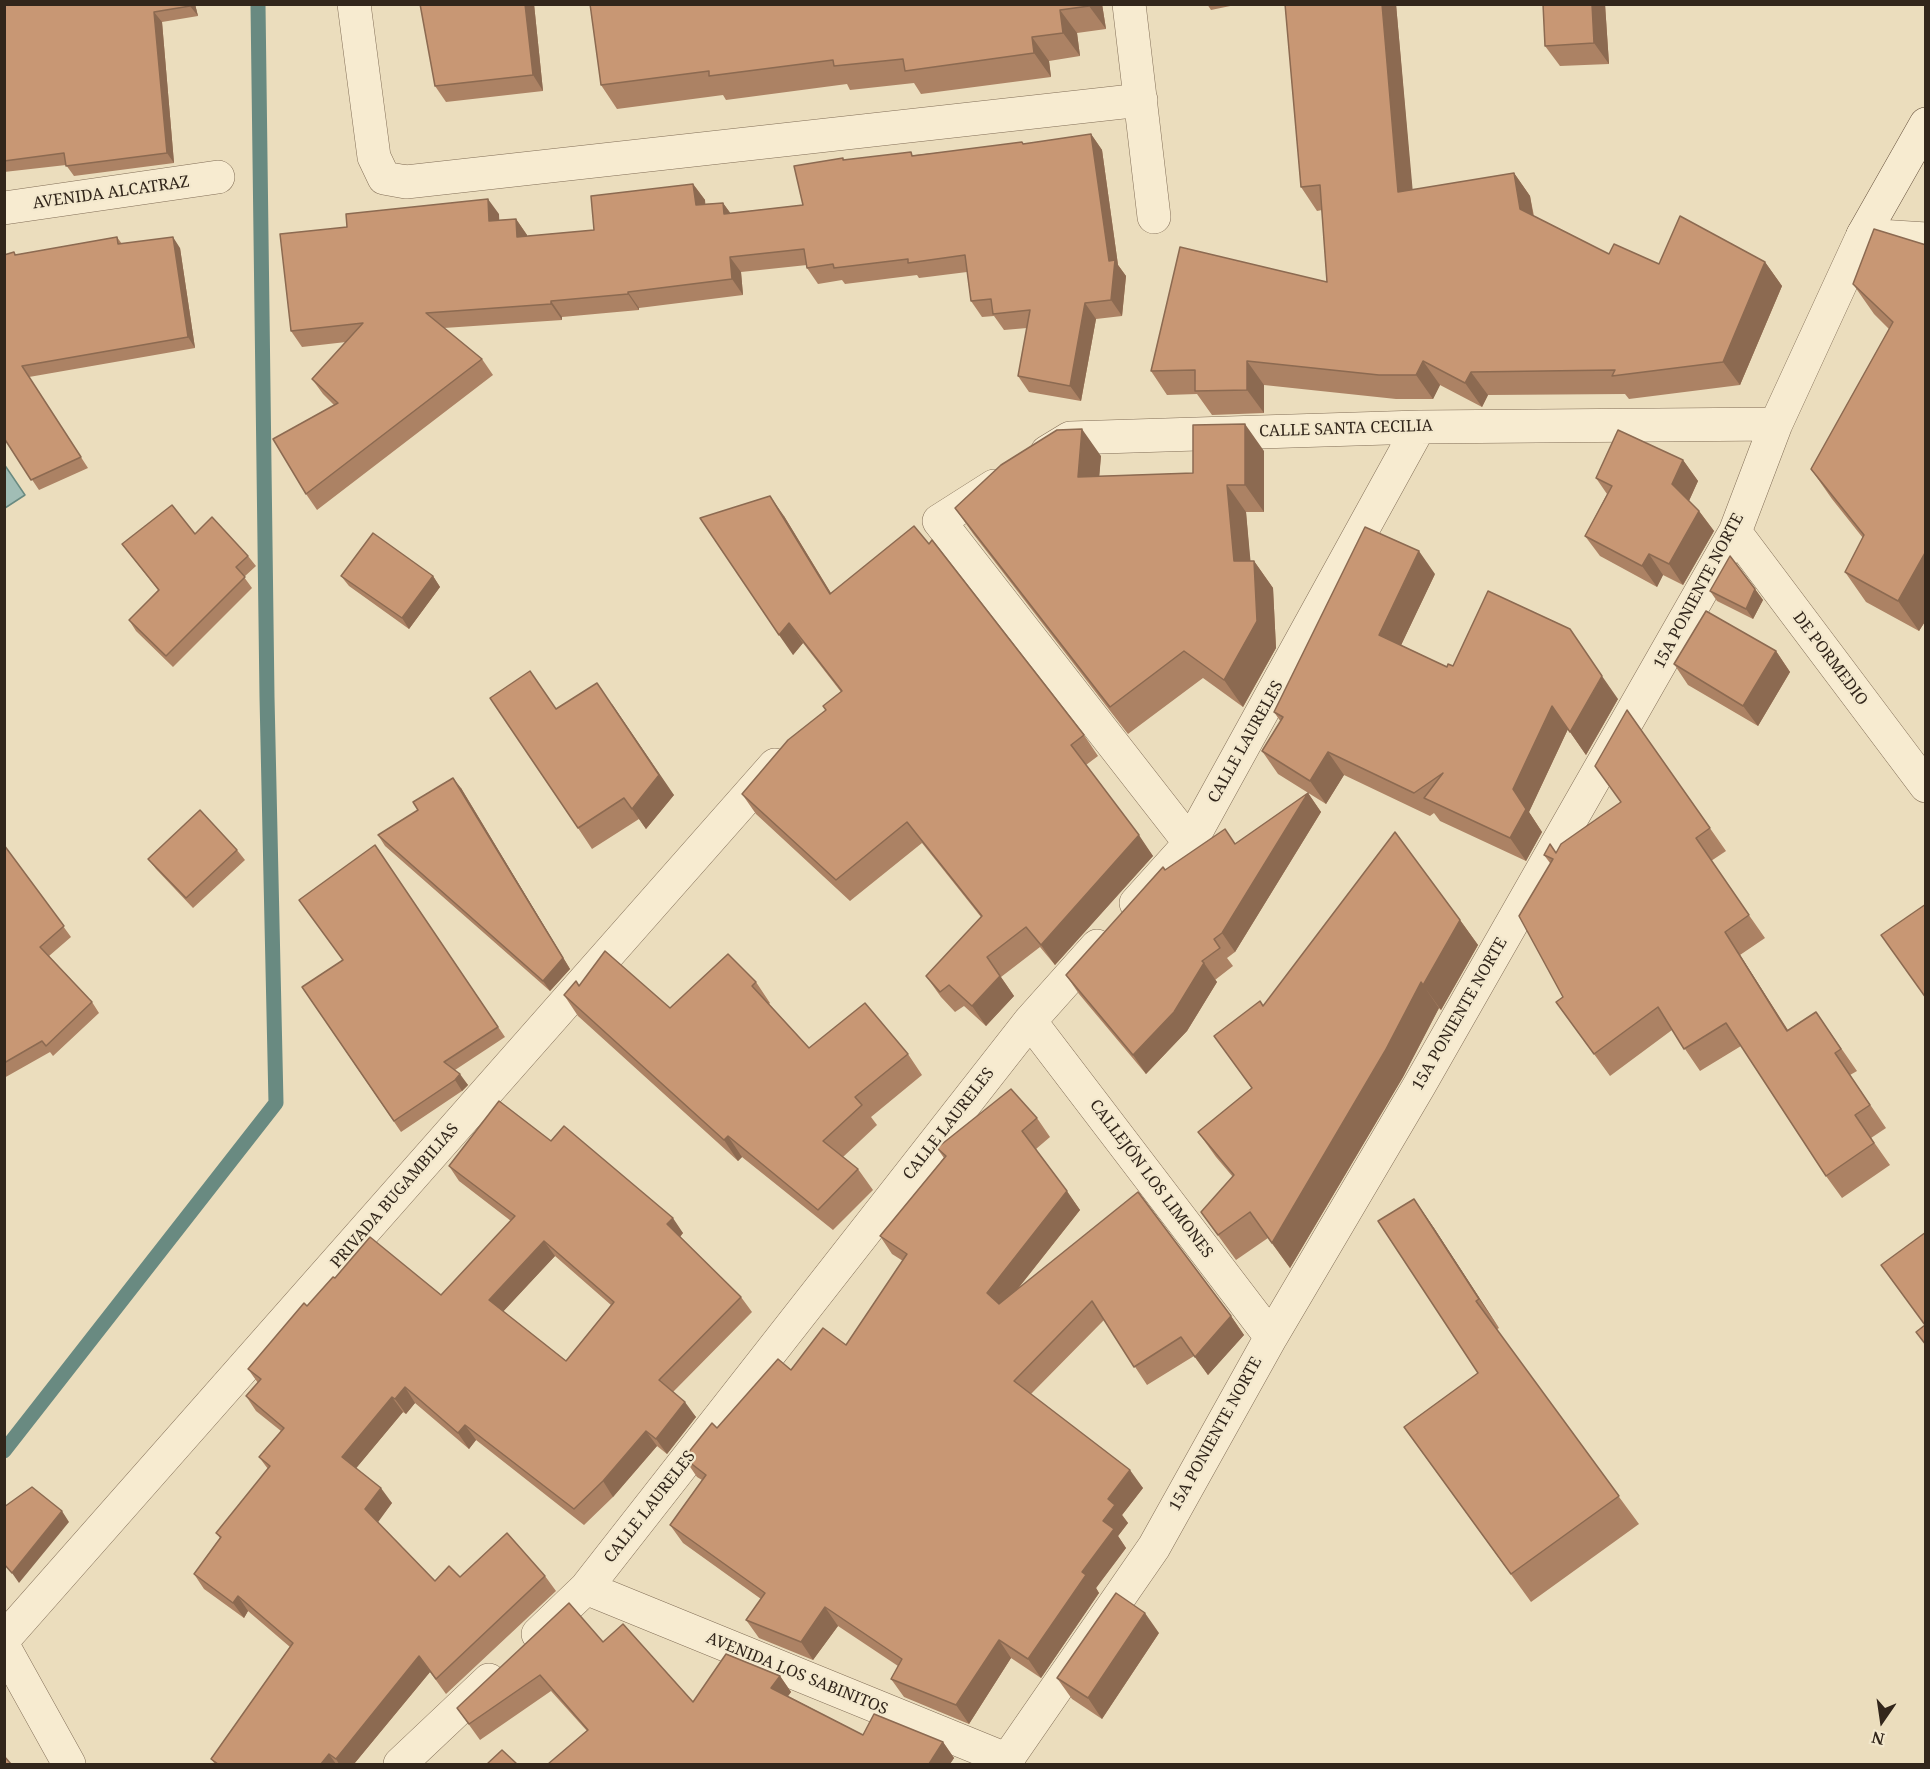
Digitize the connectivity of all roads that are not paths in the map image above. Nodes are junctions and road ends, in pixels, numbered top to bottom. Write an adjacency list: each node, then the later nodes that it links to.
1 (354, 4): 3 (street)
2 (1129, 4): 3 (street)
3 (1141, 100): 7 (street)
4 (1926, 124): 8 (street, 15A PONIENTE NORTE)
5 (218, 177): 6 (street, AVENIDA ALCATRAZ)
6 (4, 208)
7 (1155, 218)
8 (1863, 235): 9 (street); 10 (street, 15A PONIENTE NORTE)
9 (1926, 239)
10 (1776, 424): 11 (street, CALLE SANTA CECILIA); 12 (street, 15A PONIENTE NORTE)
11 (1419, 427): 15 (street, CALLE LAURELES); 15 (street, CALLE SANTA CECILIA)
12 (1735, 532): 14 (street, DE PORMEDIO); 17 (street, 15A PONIENTE NORTE)
13 (786, 752): 19 (street, PRIVADA BUGAMBILIAS)
14 (1926, 786)
15 (1190, 843): 16 (street, CALLE LAURELES)
16 (1030, 1021): 17 (street, CALLEJÓN LOS LIMONES); 18 (street, CALLE LAURELES)
17 (1271, 1337): 21 (street, 15A PONIENTE NORTE)
18 (586, 1588): 21 (street, AVENIDA LOS SABINITOS); 23 (street, CALLE LAURELES)
19 (4, 1639)
20 (4, 1647): 22 (street)
21 (1006, 1762)
22 (69, 1764)
23 (400, 1764)

